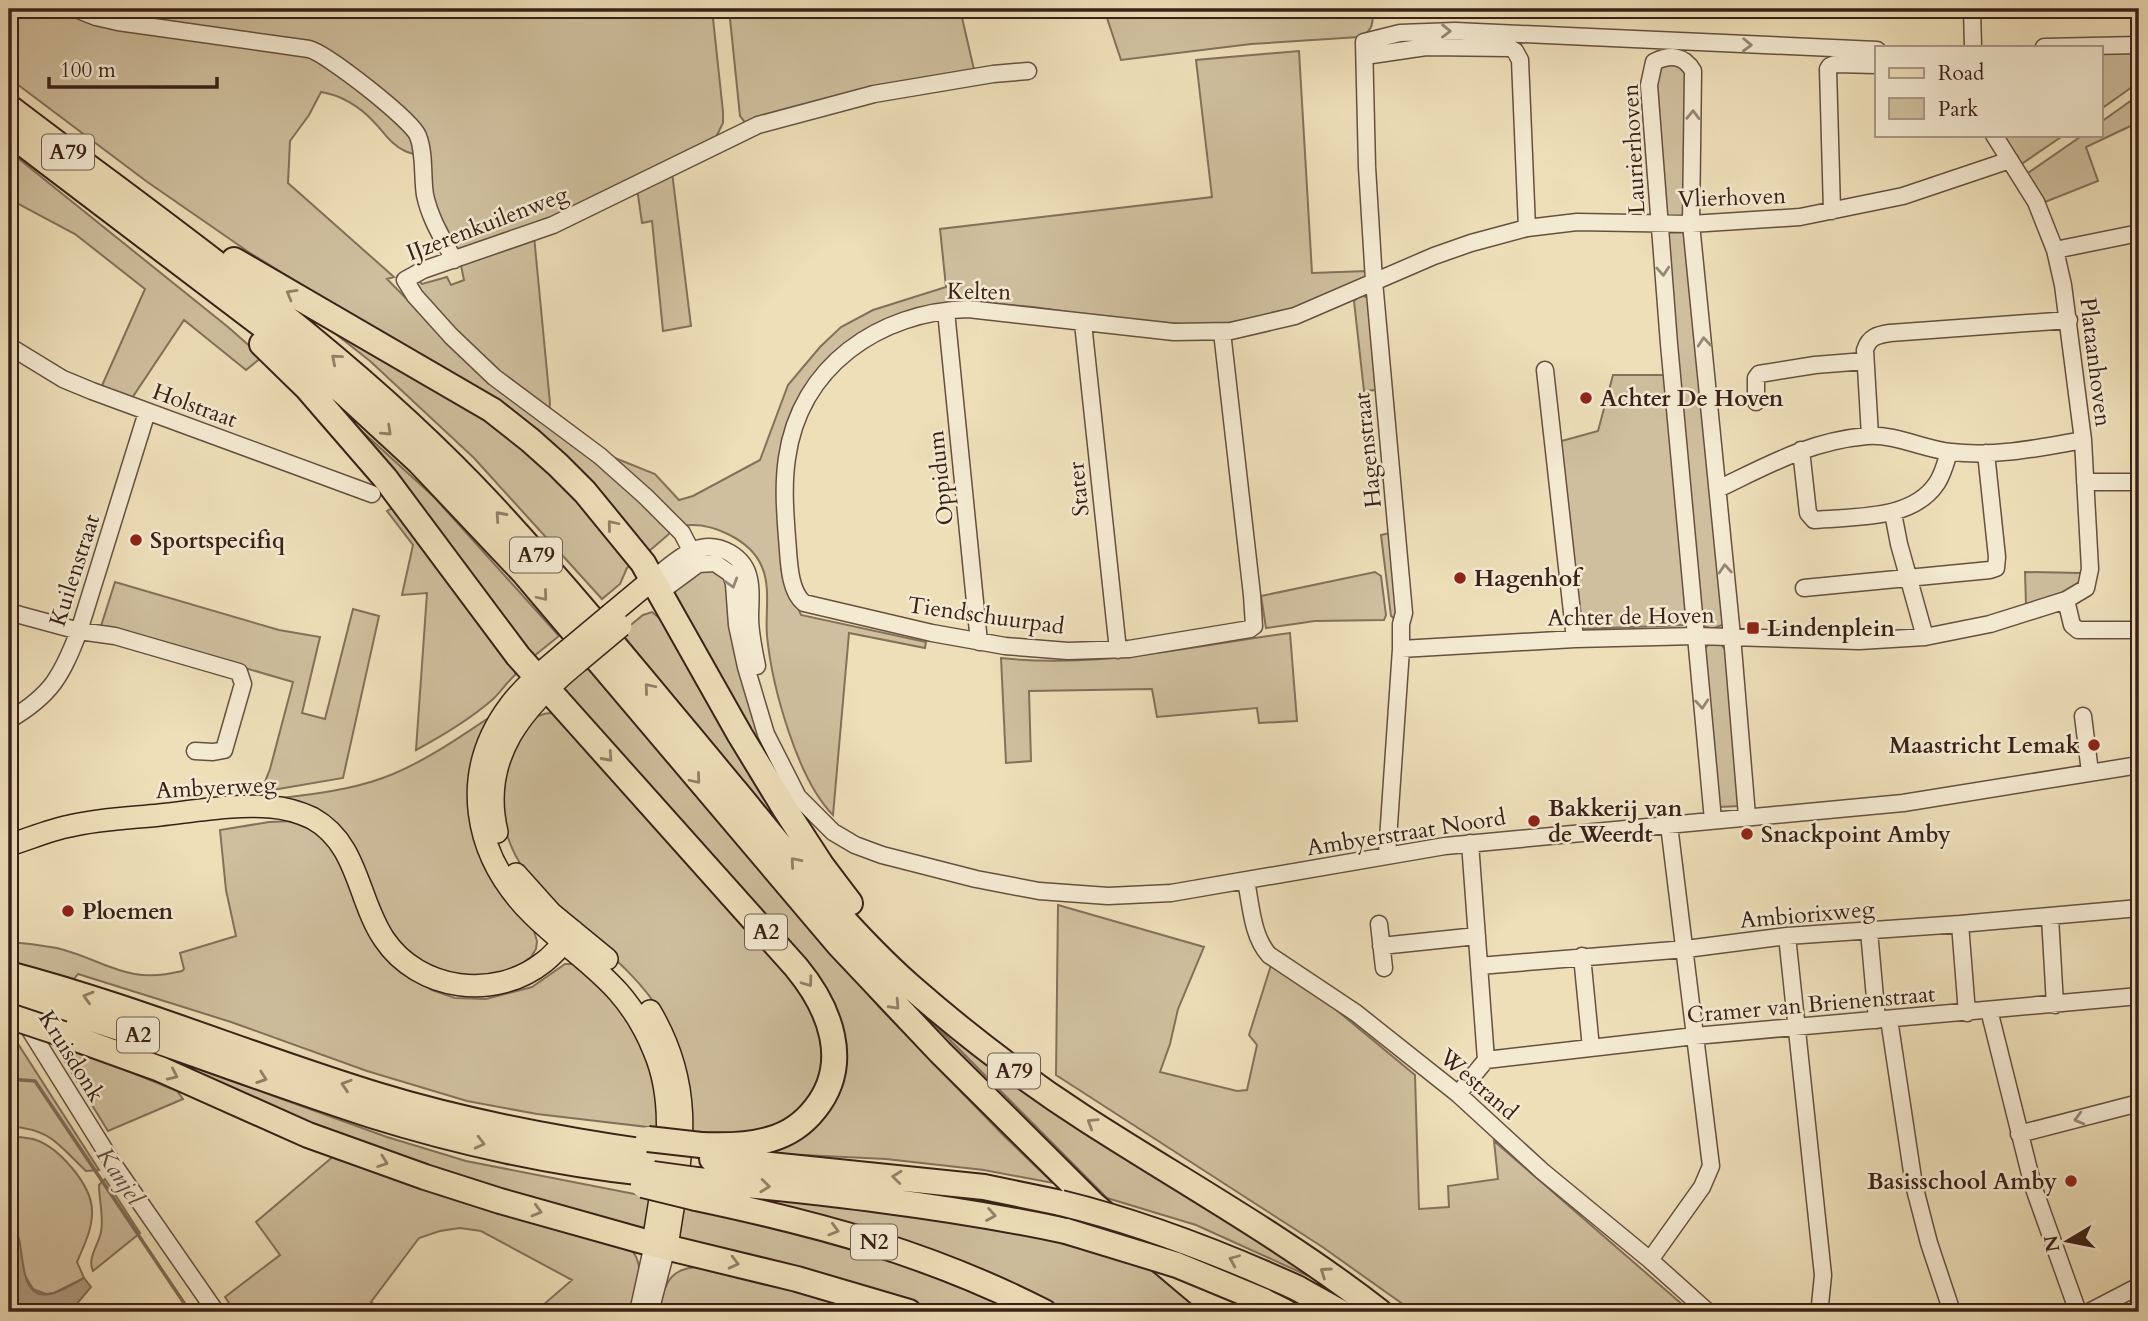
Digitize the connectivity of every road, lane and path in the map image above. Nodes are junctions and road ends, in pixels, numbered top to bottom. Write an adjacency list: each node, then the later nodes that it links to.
1 (76, 9): 22 (street)
2 (1972, 9): 5 (street)
3 (1369, 45): 7 (street, one-way to 7); 19 (street); 23 (street, Hagenstraat)
4 (2139, 45): 6 (street)
5 (1973, 46)
6 (2092, 46)
7 (1875, 50)
8 (1875, 65): 16 (street)
9 (1028, 71): 22 (street, IJzerenkuilenweg)
10 (9, 107): 14 (highway, A79)
11 (9, 133): 15 (highway, A79)
12 (1995, 136): 13 (street, Plataanhoven)
13 (2010, 160): 16 (street, Vlierhoven); 21 (street, Plataanhoven)
14 (128, 197): 45 (highway, A79, one-way to 14); 84 (highway, A79, one-way to 14)
15 (104, 205): 59 (highway, A79); 103 (highway, A79, one-way to 103)
16 (1832, 211): 18 (street, Vlierhoven)
17 (1659, 222): 18 (street, Vlierhoven); 18 (street, Laurierhoven, one-way to 17); 19 (street, Vlierhoven); 52 (street, Laurierhoven, one-way to 52)
18 (1691, 224): 40 (street, Laurierhoven, one-way to 18)
19 (1527, 228): 23 (street, Vlierhoven)
20 (2139, 233): 21 (street)
21 (2054, 250): 25 (street, Plataanhoven)
22 (454, 260): 43 (street, IJzerenkuilenweg)
23 (1374, 281): 27 (street, Kelten); 57 (street, Hagenstraat)
24 (947, 311): 26 (street, Kelten); 47 (street, Kelten); 56 (street, Oppidum)
25 (2069, 320): 29 (street); 34 (street, Plataanhoven)
26 (1083, 323): 27 (street, Kelten); 58 (street, Stater)
27 (1222, 332): 58 (street, Tiendschuurpad)
28 (9, 346): 32 (street, Holstraat)
29 (1865, 360): 31 (street); 33 (street)
30 (1545, 370): 55 (street)
31 (1756, 402)
32 (147, 412): 41 (street, Holstraat); 51 (street, Kuilenstraat)
33 (1870, 436): 35 (street); 36 (street)
34 (2083, 440): 37 (street); 38 (street, Plataanhoven)
35 (1801, 450): 40 (street); 42 (street)
36 (1949, 452): 37 (street); 42 (street)
37 (1986, 453): 44 (street)
38 (2085, 482): 39 (street); 48 (street, Plataanhoven)
39 (2139, 482)
40 (1718, 489): 53 (street, Laurierhoven, one-way to 40)
41 (372, 494)
42 (1893, 513): 44 (street)
43 (694, 557): 45 (street); 71 (street, Ambyerstraat Noord)
44 (1909, 579): 46 (street); 54 (street)
45 (657, 585): 59 (main road, bridge); 84 (highway, A79)
46 (1804, 588)
47 (797, 597): 56 (street, Tiendschuurpad)
48 (2066, 600): 50 (street); 54 (street, Achter de Hoven)
49 (9, 612): 51 (street)
50 (2139, 630)
51 (79, 631): 61 (street, Kuilenstraat); 62 (street)
52 (1696, 636): 53 (street, Achter de Hoven); 55 (street, Achter de Hoven); 66 (street, one-way to 66)
53 (1732, 636): 54 (street, Achter de Hoven); 65 (street)
54 (1925, 637)
55 (1575, 639): 57 (street, Achter de Hoven)
56 (979, 642): 58 (street, Tiendschuurpad)
57 (1401, 649): 70 (street, Hagenstraat)
58 (1118, 650)
59 (542, 682): 77 (main road); 102 (highway, A2, one-way to 102)
60 (2082, 716): 64 (street)
61 (9, 720)
62 (195, 751)
63 (2139, 765): 64 (street, Ambyerstraat Noord)
64 (2090, 772): 65 (street, Ambyerstraat Noord)
65 (1747, 817): 66 (street, Ambyerstraat Noord)
66 (1713, 820): 67 (street, Ambyerstraat Noord)
67 (1670, 825): 68 (street, Ambyerstraat Noord); 81 (street)
68 (1470, 843): 70 (street, Ambyerstraat Noord); 78 (street)
69 (9, 845): 77 (main road, Ambyerweg)
70 (1387, 854): 71 (street, Ambyerstraat Noord)
71 (1246, 881): 98 (street, Westrand)
72 (2139, 908): 73 (street, Ambiorixweg)
73 (2050, 917): 75 (street, Ambiorixweg); 89 (street)
74 (1379, 924): 80 (street)
75 (1960, 925): 76 (street, Ambiorixweg); 91 (street)
76 (1869, 931): 79 (street, Ambiorixweg); 93 (street)
77 (569, 936): 104 (main road)
78 (1477, 936): 80 (street); 83 (street)
79 (1787, 936): 81 (street, Ambiorixweg); 94 (street)
80 (1381, 946): 85 (street)
81 (1686, 948): 82 (street, Ambiorixweg); 95 (street)
82 (1582, 956): 83 (street, Ambiorixweg); 96 (street)
83 (1479, 965): 97 (street)
84 (891, 967): 115 (highway, A79, one-way to 84)
85 (1384, 968)
86 (9, 974): 101 (highway, A2, one-way to 86)
87 (9, 995): 101 (highway, A2, one-way to 101); 108 (street, Kruisdonk)
88 (2139, 996): 89 (street, Cramer van Brienenstraat)
89 (2055, 1005): 90 (street, Cramer van Brienenstraat)
90 (1989, 1010): 91 (street, Cramer van Brienenstraat); 100 (street)
91 (1967, 1013): 93 (street, Cramer van Brienenstraat)
92 (9, 1016): 104 (highway, A2, one-way to 104, bridge)
93 (1883, 1020): 94 (street, Cramer van Brienenstraat); 118 (street)
94 (1795, 1028): 95 (street, Cramer van Brienenstraat); 117 (street)
95 (1695, 1037): 96 (street, Cramer van Brienenstraat); 105 (street)
96 (1591, 1048): 97 (street, Cramer van Brienenstraat)
97 (1486, 1060): 98 (street)
98 (1458, 1094): 105 (street, Westrand)
99 (2139, 1103): 100 (street, one-way to 100)
100 (2020, 1134): 119 (street)
101 (646, 1162): 102 (highway, A2, bridge); 102 (highway, A2, bridge)
102 (698, 1170): 103 (highway, A2, one-way to 102); 107 (highway, A2, one-way to 107, bridge); 112 (highway, N2, one-way to 112)
103 (1068, 1194): 107 (highway, A79); 113 (highway, A79); 114 (highway, A2, one-way to 103, bridge)
104 (660, 1245): 109 (street); 110 (street); 111 (highway, N2, one-way to 111)
105 (1650, 1260): 116 (street, Westrand)
106 (2139, 1286): 120 (street)
107 (1263, 1309)
108 (216, 1312)
109 (638, 1312)
110 (650, 1312)
111 (909, 1312)
112 (1044, 1312)
113 (1221, 1312)
114 (1340, 1312)
115 (1380, 1312)
116 (1708, 1312)
117 (1816, 1312)
118 (1952, 1312)
119 (2078, 1312)
120 (2089, 1312)

